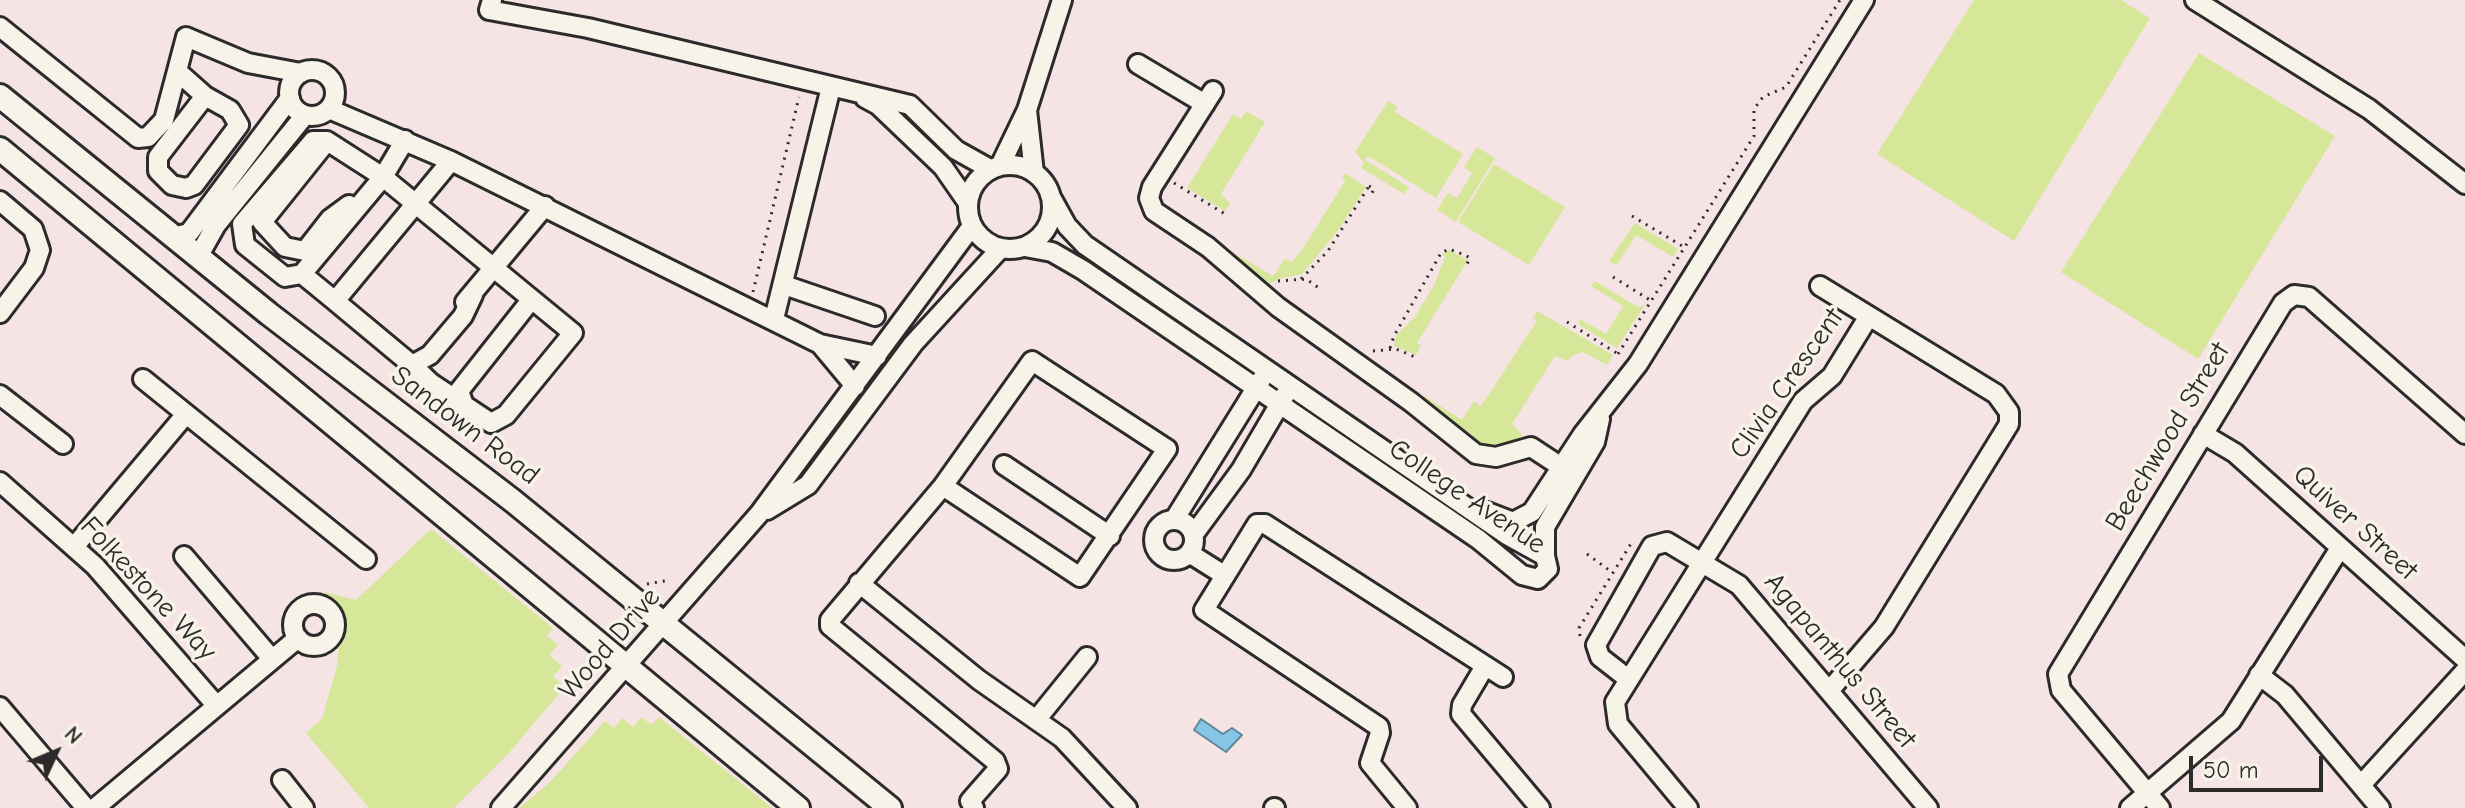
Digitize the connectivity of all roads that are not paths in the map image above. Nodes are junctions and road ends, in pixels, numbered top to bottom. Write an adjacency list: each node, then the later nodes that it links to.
1 (492, 0): 10 (street)
2 (1062, 0): 16 (street)
3 (1864, 0): 67 (street)
4 (2195, 0): 27 (street)
5 (0, 27): 18 (street)
6 (248, 63): 8 (street); 9 (street); 12 (street)
7 (1138, 64): 67 (street)
8 (178, 72): 14 (street); 18 (street)
9 (301, 73): 12 (street); 15 (street)
10 (831, 87): 11 (street); 42 (street)
11 (856, 93): 24 (street); 31 (street)
12 (290, 95): 17 (street); 35 (street)
13 (0, 96): 35 (main road, Sandown Road)
14 (205, 96): 22 (street); 22 (street)
15 (332, 101): 17 (street); 19 (street)
16 (1027, 110): 24 (street); 25 (street)
17 (305, 115): 39 (street)
18 (144, 138): 22 (street)
19 (405, 140): 23 (street); 26 (street)
20 (327, 141): 26 (street); 30 (street); 41 (street)
21 (0, 149): 91 (main road)
22 (158, 157)
23 (451, 161): 32 (street); 33 (street)
24 (995, 168): 25 (street); 31 (street)
25 (1034, 173): 28 (street)
26 (383, 177): 30 (street); 32 (street)
27 (2465, 184)
28 (1051, 197): 37 (street); 54 (street, College Avenue)
29 (0, 201): 47 (street)
30 (360, 202): 41 (street)
31 (968, 203): 34 (street)
32 (418, 205): 36 (street); 40 (street)
33 (545, 206): 40 (street); 50 (street)
34 (972, 226): 38 (street); 52 (street, Wood Drive)
35 (173, 237): 39 (main road, Sandown Road)
36 (384, 245): 44 (street); 46 (street)
37 (1025, 247): 38 (street); 58 (street, College Avenue)
38 (1001, 248): 72 (street, Wood Drive)
39 (198, 257): 85 (main road, Sandown Road)
40 (494, 270): 44 (street); 45 (street)
41 (302, 274): 46 (street)
42 (784, 285): 48 (street); 50 (street)
43 (1820, 286): 49 (street)
44 (473, 295): 53 (street)
45 (531, 300): 61 (street); 61 (street)
46 (335, 301): 53 (street)
47 (0, 313)
48 (875, 316)
49 (1869, 316): 82 (street, Clivia Crescent); 96 (street, Clivia Crescent)
50 (774, 319): 51 (street)
51 (820, 344): 52 (street); 56 (street)
52 (877, 356): 56 (street, Wood Drive)
53 (412, 365): 61 (street)
54 (1268, 370): 57 (street, College Avenue); 58 (street)
55 (143, 379): 62 (street)
56 (855, 386): 72 (street, Wood Drive)
57 (1291, 386): 60 (street); 70 (street, College Avenue)
58 (1255, 388): 60 (street, College Avenue); 73 (street)
59 (0, 395): 65 (street)
60 (1279, 404): 74 (street); 80 (street, College Avenue)
61 (464, 405)
62 (186, 414): 76 (street); 81 (street)
63 (2203, 434): 64 (street, Beechwood Street); 77 (street, Quiver Street); 102 (street, Beechwood Street)
64 (2465, 434)
65 (63, 444)
66 (1004, 465): 75 (street)
67 (1568, 471): 70 (street); 80 (street)
68 (0, 482): 76 (street, Folkestone Way)
69 (943, 486): 71 (street); 75 (street); 84 (street)
70 (1446, 491): 80 (street, College Avenue)
71 (1130, 507): 73 (street); 75 (street)
72 (759, 514): 85 (street, Wood Drive)
73 (1166, 524): 74 (street); 78 (street)
74 (1194, 534): 78 (street)
75 (1110, 536)
76 (74, 547): 97 (street, Folkestone Way)
77 (2340, 548): 89 (street, Quiver Street); 93 (street)
78 (1189, 553): 83 (street)
79 (184, 556): 88 (street)
80 (1545, 556)
81 (366, 559)
82 (1701, 560): 95 (street, Clivia Crescent); 95 (street, Agapanthus Street); 96 (street, Agapanthus Street)
83 (1224, 575): 90 (street); 111 (street)
84 (859, 583): 99 (street); 109 (street)
85 (665, 624): 91 (street, Wood Drive); 108 (main road, Sandown Road)
86 (298, 638): 88 (street)
87 (1087, 657): 99 (street)
88 (272, 659): 97 (street)
89 (2465, 659)
90 (1485, 666): 94 (street); 112 (street)
91 (626, 667): 106 (street, Wood Drive); 107 (main road)
92 (2465, 671): 101 (street)
93 (2259, 675): 101 (street); 102 (street)
94 (1503, 677)
95 (1627, 678): 113 (street, Clivia Crescent)
96 (1829, 691): 114 (street, Agapanthus Street)
97 (216, 705): 105 (street)
98 (0, 707): 104 (street)
99 (1036, 720): 110 (street)
100 (282, 780): 103 (street)
101 (2361, 785): 117 (street)
102 (2147, 793): 115 (street); 116 (street, Beechwood Street)
103 (294, 805)
104 (86, 808)
105 (95, 808)
106 (501, 808)
107 (798, 808)
108 (890, 808)
109 (974, 808)
110 (1127, 808)
111 (1407, 808)
112 (1540, 808)
113 (1688, 808)
114 (1928, 808)
115 (2130, 808)
116 (2160, 808)
117 (2380, 808)

